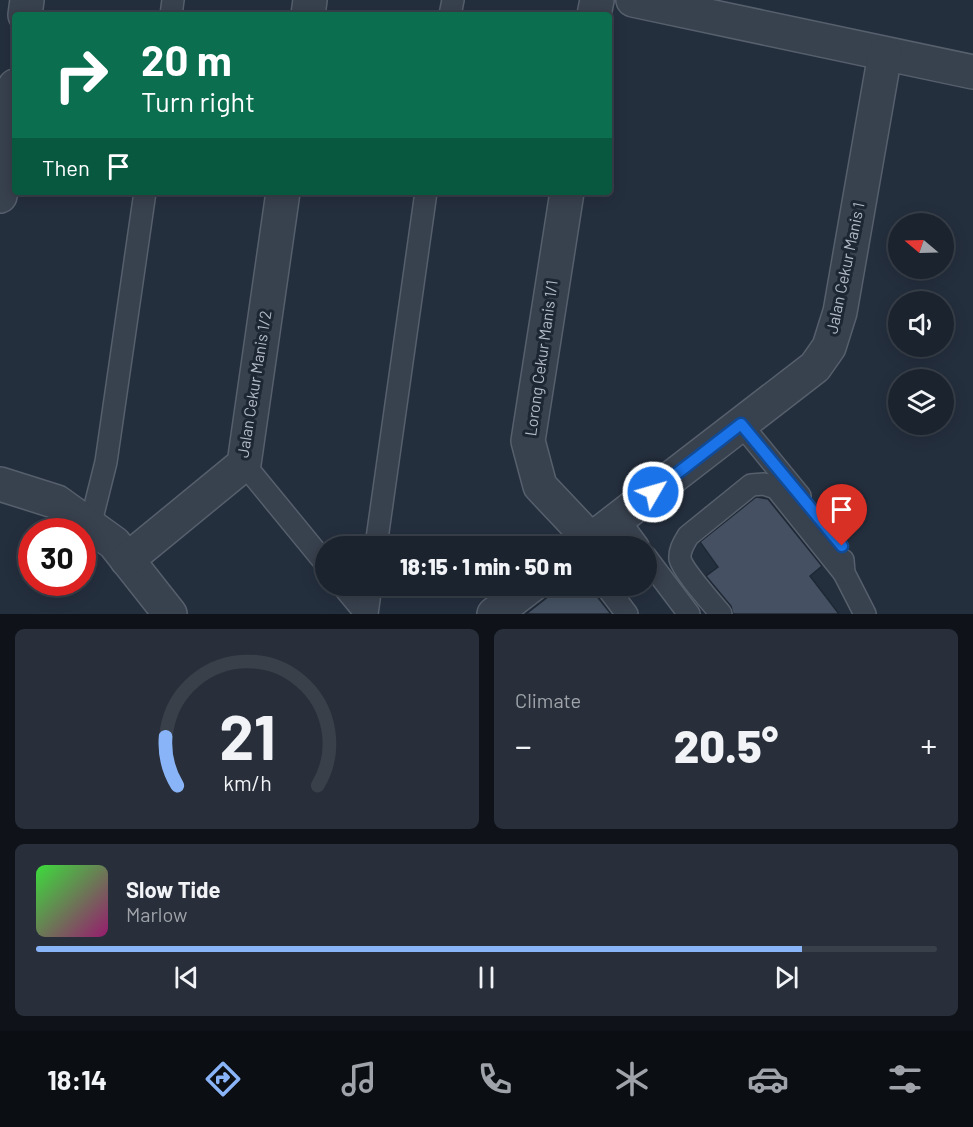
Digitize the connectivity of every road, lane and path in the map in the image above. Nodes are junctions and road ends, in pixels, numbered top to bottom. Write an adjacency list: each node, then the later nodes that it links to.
1 (633, 0): 2 (street)
2 (885, 54): 3 (street); 10 (street, Jalan Cekur Manis 1)
3 (973, 72)
4 (12, 108): 9 (street)
5 (145, 195): 14 (lane)
6 (283, 195): 11 (street, Jalan Cekur Manis 1/2)
7 (426, 195): 17 (lane)
8 (567, 195): 18 (street, Lorong Cekur Manis 1/1)
9 (0, 196)
10 (741, 424): 15 (street, Jalan Cekur Manis 1); 24 (lane)
11 (244, 464): 21 (lane); 22 (street, Jalan Cekur Manis 1/2)
12 (0, 484): 13 (street)
13 (79, 518)
14 (92, 518)
15 (618, 519): 19 (street, Jalan Cekur Manis 1); 20 (lane)
16 (96, 530): 22 (street)
17 (377, 536)
18 (581, 536)
19 (596, 536)
20 (631, 536)
21 (315, 551)
22 (127, 560): 29 (street)
23 (657, 572): 33 (lane)
24 (844, 573): 34 (lane); 35 (lane)
25 (351, 596): 30 (lane)
26 (369, 596): 30 (lane)
27 (518, 596): 31 (street)
28 (613, 596): 32 (lane)
29 (170, 614)
30 (366, 614)
31 (494, 614)
32 (627, 614)
33 (689, 614)
34 (721, 614)
35 (865, 614)

